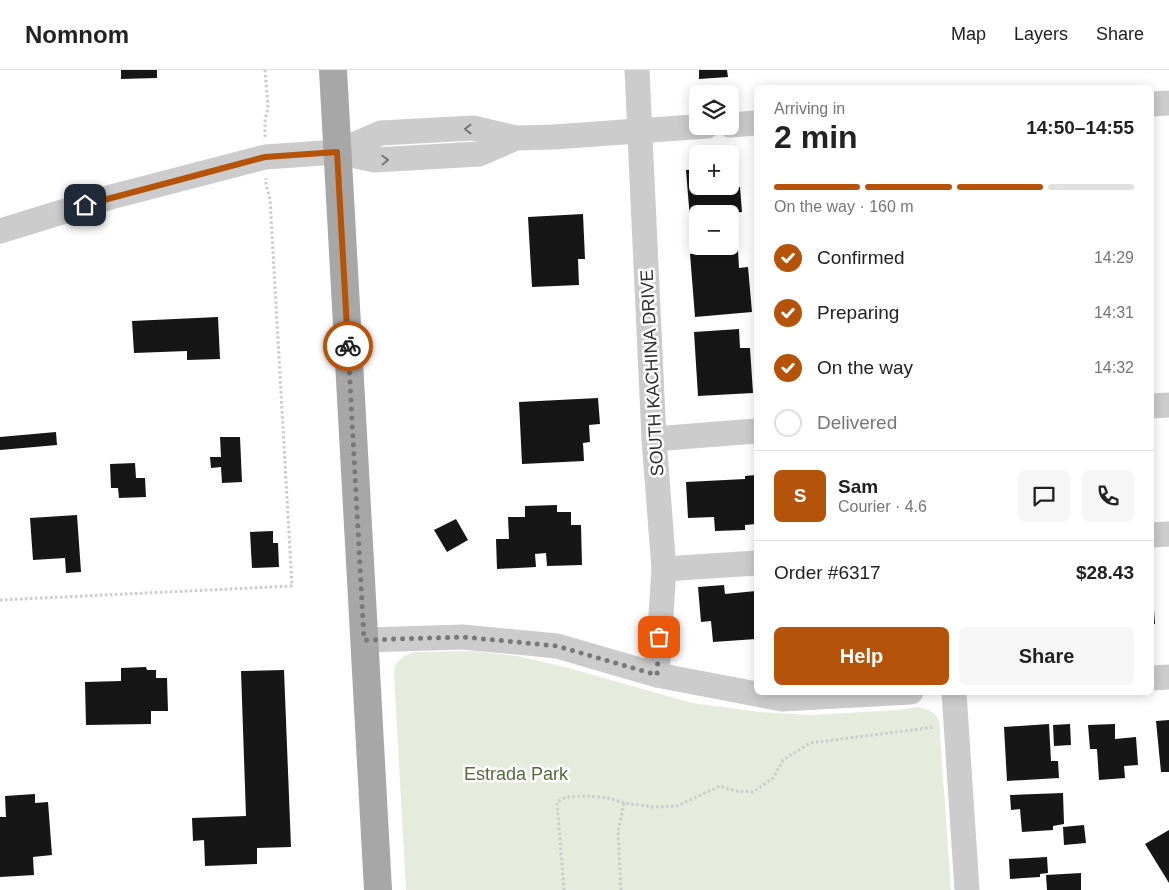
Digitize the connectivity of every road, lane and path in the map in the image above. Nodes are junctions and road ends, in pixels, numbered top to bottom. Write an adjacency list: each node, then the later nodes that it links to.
1 (265, 70): 11 (path)
2 (333, 70): 10 (main road)
3 (637, 70): 9 (street, SOUTH KACHINA DRIVE)
4 (1169, 103): 5 (street)
5 (1154, 104)
6 (754, 123): 7 (street)
7 (739, 124)
8 (689, 127): 9 (street)
9 (640, 131): 10 (street); 16 (street, SOUTH KACHINA DRIVE)
10 (337, 152): 11 (street); 22 (main road)
11 (265, 157): 12 (street); 21 (path)
12 (0, 231)
13 (1169, 404): 14 (street)
14 (1154, 406)
15 (754, 431): 16 (street)
16 (654, 439): 20 (street, SOUTH KACHINA DRIVE)
17 (1169, 534): 18 (street)
18 (1154, 535)
19 (754, 563): 20 (street)
20 (664, 569): 23 (street, SOUTH KACHINA DRIVE)
21 (0, 600)
22 (364, 640): 23 (street); 32 (main road)
23 (657, 675): 26 (street)
24 (1169, 677): 25 (street)
25 (1154, 678)
26 (754, 694)
27 (761, 695): 28 (street)
28 (856, 695)
29 (954, 695): 35 (street)
30 (937, 726): 31 (path)
31 (624, 803): 33 (path); 34 (path)
32 (378, 890)
33 (564, 890)
34 (621, 890)
35 (967, 890)

